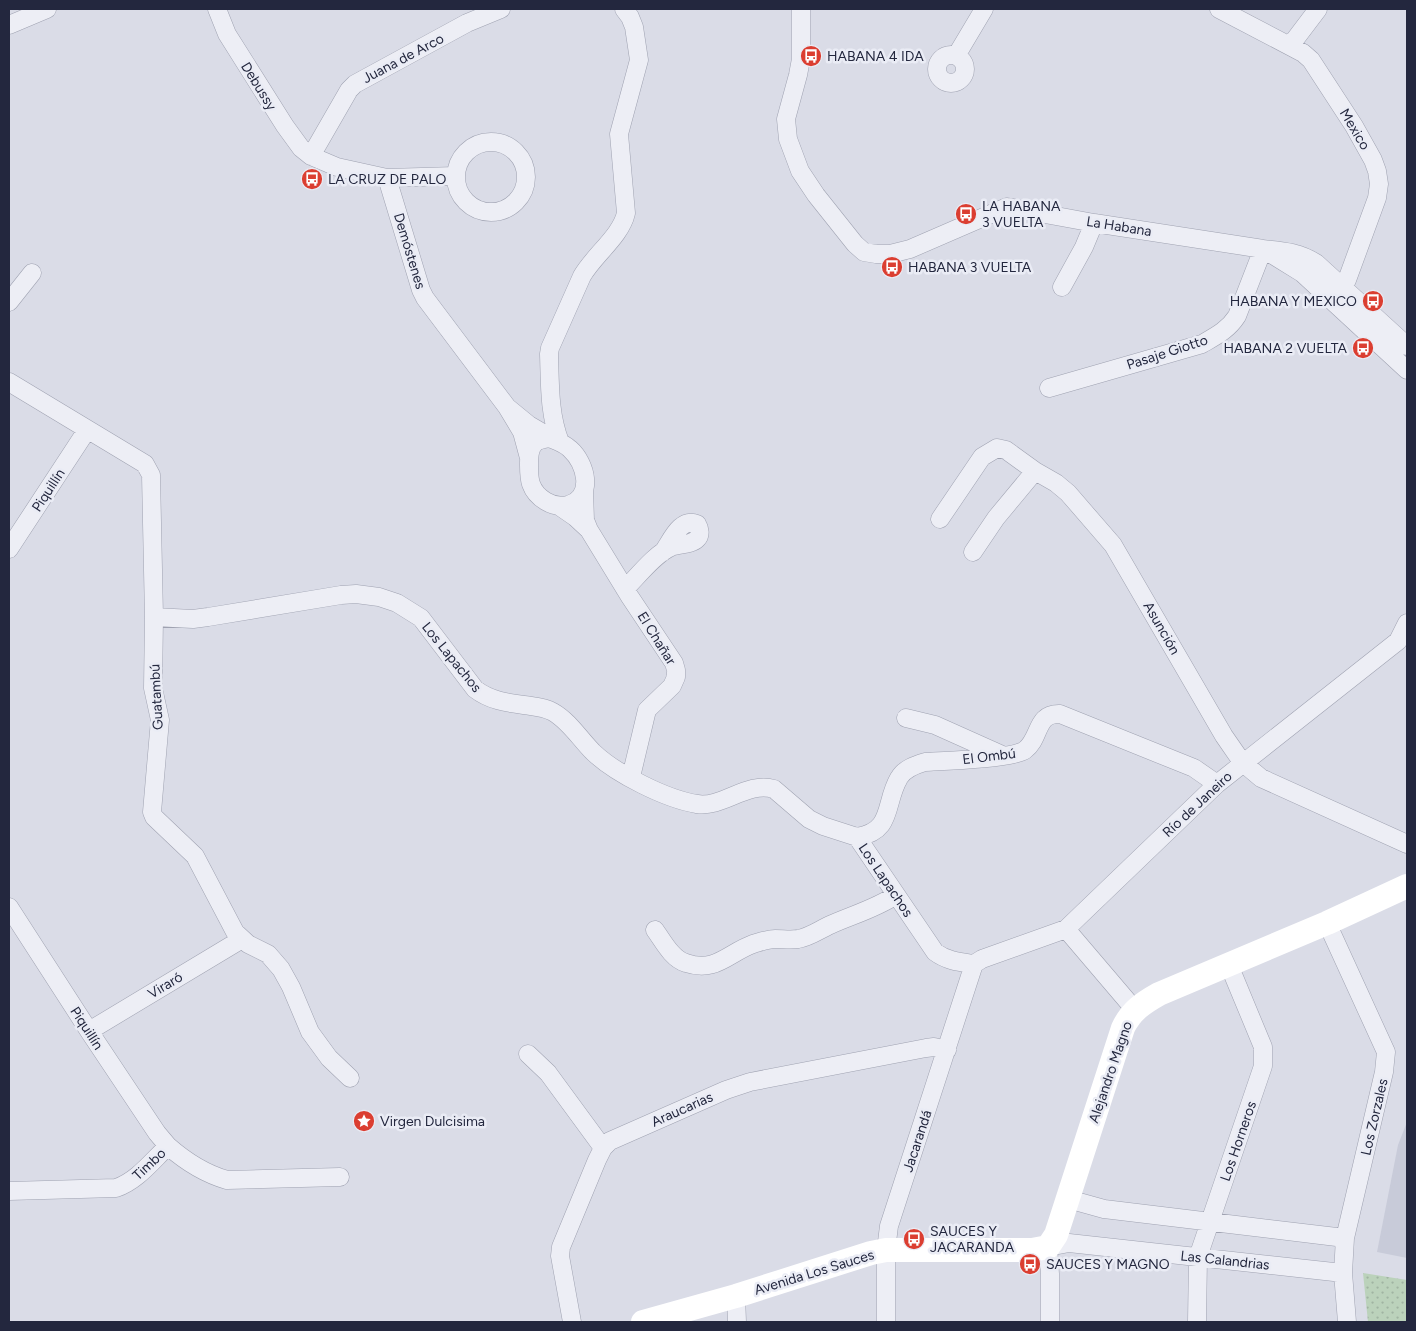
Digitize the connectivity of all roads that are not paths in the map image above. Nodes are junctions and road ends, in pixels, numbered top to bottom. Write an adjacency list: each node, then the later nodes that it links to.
1 (47, 9): 9 (street)
2 (217, 9): 12 (street, Debussy)
3 (501, 9): 12 (street, Juana de Arco)
4 (624, 9): 25 (street)
5 (801, 9): 15 (street, La Habana)
6 (984, 9): 11 (street)
7 (1219, 9): 10 (street, Mexico)
8 (1318, 9): 10 (street)
9 (14, 18)
10 (1290, 46): 19 (street, Mexico)
11 (956, 56)
12 (311, 156): 14 (street)
13 (456, 176): 14 (street)
14 (387, 178): 26 (street, Demóstenes)
15 (1094, 223): 16 (street, La Habana); 18 (street)
16 (1263, 249): 19 (street, La Habana); 24 (street, Pasaje Giotto)
17 (32, 273): 20 (street)
18 (1062, 287)
19 (1336, 292): 21 (street, La Habana); 22 (street)
20 (9, 302)
21 (1407, 346)
22 (1407, 370)
23 (9, 382): 28 (street, Guatambú)
24 (1049, 388)
25 (551, 405): 27 (street); 29 (street)
26 (507, 407): 27 (street, Demóstenes); 30 (street, Demóstenes)
27 (529, 425): 29 (street, Demóstenes)
28 (87, 430): 36 (street, Piquillín); 40 (street, Guatambú)
29 (556, 440): 30 (street); 32 (street, Demóstenes)
30 (529, 458): 33 (street, Demóstenes)
31 (1035, 471): 34 (street, Asunción); 38 (street); 44 (street, Asunción)
32 (584, 492): 33 (street); 35 (street, El Chañar)
33 (559, 506): 35 (street, El Chañar)
34 (940, 519)
35 (589, 530): 39 (street, El Chañar)
36 (9, 550)
37 (663, 552): 39 (street)
38 (973, 552)
39 (625, 589): 45 (street, El Chañar)
40 (154, 617): 45 (street, Los Lapachos); 55 (street, Guatambú)
41 (1407, 623): 44 (street, Río de Janeiro)
42 (906, 718): 43 (street)
43 (1005, 756): 46 (street, El Ombú); 47 (street, El Ombú)
44 (1242, 762): 46 (street, Río de Janeiro); 48 (street, Asunción)
45 (630, 777): 47 (street, Los Lapachos)
46 (1217, 784): 53 (street, Río de Janeiro)
47 (857, 837): 50 (street, Los Lapachos)
48 (1407, 844)
49 (1403, 889): 52 (main road, Alejandro Magno)
50 (896, 895): 54 (street); 56 (street, Los Lapachos)
51 (9, 907): 59 (street, Piquillín)
52 (1327, 923): 57 (main road, Alejandro Magno); 69 (street, Los Zorzales)
53 (1066, 929): 56 (street, Río de Janeiro); 58 (street)
54 (655, 930)
55 (242, 939): 59 (street, Viraró); 62 (street, Guatambú)
56 (974, 964): 60 (street, Jacarandá)
57 (1229, 965): 58 (main road, Alejandro Magno); 68 (street, Los Horneros)
58 (1134, 1010): 67 (main road, Alejandro Magno)
59 (89, 1031): 63 (street, Piquillín)
60 (947, 1050): 64 (street, Araucarias); 71 (street, Jacarandá)
61 (528, 1054): 64 (street)
62 (350, 1078)
63 (168, 1146): 65 (street, Timbo); 66 (street, Timbo)
64 (602, 1148): 75 (street)
65 (340, 1177)
66 (9, 1191)
67 (1068, 1199): 68 (street); 70 (main road, Alejandro Magno)
68 (1210, 1223): 69 (street); 72 (street, Los Horneros)
69 (1345, 1238): 73 (street, Los Zorzales)
70 (1048, 1247): 71 (main road, Avenida Los Sauces); 72 (street, Las Calandrias); 79 (street)
71 (886, 1250): 74 (main road, Avenida Los Sauces); 78 (street, Jacarandá)
72 (1198, 1257): 73 (street, Las Calandrias); 80 (street, Los Horneros)
73 (1343, 1274): 81 (street, Los Zorzales)
74 (736, 1296): 76 (main road, Avenida Los Sauces); 77 (street)
75 (572, 1322)
76 (643, 1322)
77 (736, 1322)
78 (886, 1322)
79 (1050, 1322)
80 (1197, 1322)
81 (1346, 1322)

